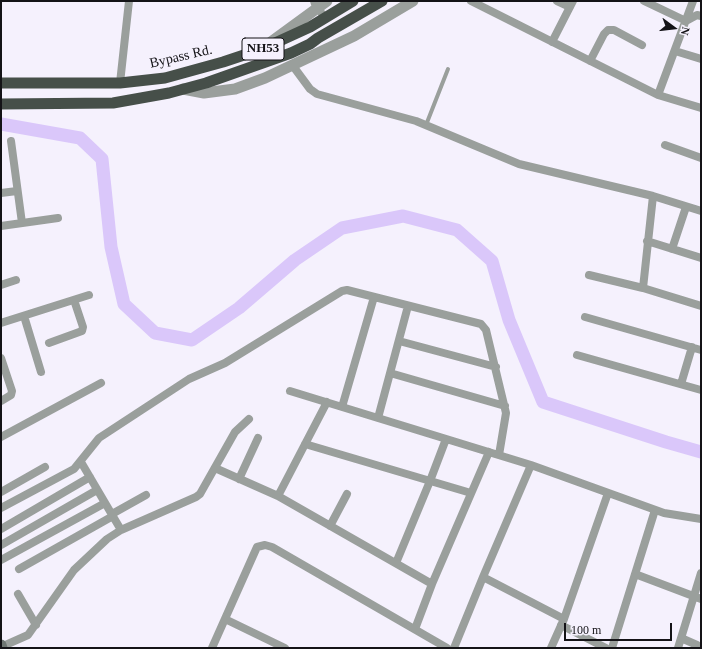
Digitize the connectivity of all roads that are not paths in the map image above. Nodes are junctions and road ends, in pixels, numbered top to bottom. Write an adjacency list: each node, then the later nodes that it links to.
1 (129, 1): 24 (street)
2 (327, 1): 10 (street)
3 (353, 1): 13 (highway, Bypass Rd. / NH53)
4 (382, 1): 25 (highway)
5 (413, 1): 21 (street)
6 (471, 1): 15 (street)
7 (557, 1): 11 (street)
8 (644, 1): 14 (street)
9 (693, 1): 14 (street)
10 (316, 4): 13 (street); 17 (street)
11 (572, 4): 15 (street)
12 (701, 16): 14 (street)
13 (325, 18): 17 (highway, Bypass Rd. / NH53)
14 (686, 21): 18 (street)
15 (552, 42): 20 (street)
16 (642, 45): 20 (street)
17 (262, 49): 24 (highway, Bypass Rd. / NH53)
18 (675, 51): 19 (street); 26 (street)
19 (701, 59)
20 (590, 61): 26 (street)
21 (293, 66): 25 (street); 29 (street)
22 (448, 69): 29 (lane)
23 (1, 83): 24 (highway, Bypass Rd.)
24 (120, 83)
25 (183, 89): 27 (highway)
26 (658, 94): 28 (street)
27 (1, 104)
28 (701, 108)
29 (426, 125): 35 (street)
30 (11, 141): 33 (street)
31 (665, 145): 32 (street)
32 (701, 158)
33 (17, 190): 34 (street); 39 (street)
34 (1, 193)
35 (653, 196): 36 (street); 41 (street)
36 (686, 207): 37 (street); 42 (street)
37 (701, 211)
38 (58, 218): 39 (street)
39 (22, 223): 40 (street)
40 (1, 226)
41 (647, 241): 42 (street); 47 (street)
42 (672, 249): 43 (street)
43 (701, 258)
44 (589, 275): 47 (street)
45 (16, 280): 46 (street)
46 (1, 285)
47 (643, 288): 52 (street)
48 (89, 295): 50 (street)
49 (374, 297): 51 (street); 72 (street); 81 (street)
50 (74, 300): 53 (street); 57 (street)
51 (408, 306): 56 (street); 62 (street)
52 (701, 306)
53 (24, 316): 55 (street); 63 (street)
54 (585, 317): 58 (street)
55 (1, 323)
56 (399, 342): 62 (street); 64 (street)
57 (49, 343)
58 (692, 347): 59 (street); 66 (street)
59 (701, 350)
60 (577, 355): 66 (street)
61 (1, 358): 69 (street)
62 (496, 367): 71 (street)
63 (41, 372)
64 (390, 372): 71 (street); 73 (street)
65 (100, 383): 75 (street)
66 (681, 384): 67 (street)
67 (701, 390)
68 (290, 391): 70 (street)
69 (1, 400)
70 (327, 402): 72 (street); 78 (street)
71 (505, 406): 80 (street)
72 (342, 407): 73 (street)
73 (378, 418): 77 (street)
74 (249, 419): 84 (street)
75 (1, 437)
76 (258, 438): 86 (street)
77 (446, 439): 79 (street); 87 (street)
78 (305, 444): 87 (street); 94 (street)
79 (489, 452): 80 (street); 90 (street)
80 (500, 455): 82 (street)
81 (81, 462): 85 (street); 96 (street)
82 (531, 465): 91 (street); 109 (street)
83 (45, 467): 89 (street)
84 (216, 468): 86 (street); 102 (street)
85 (90, 477): 88 (street); 101 (street)
86 (239, 479): 94 (street)
87 (430, 481): 90 (street); 105 (street)
88 (97, 490): 95 (street); 103 (street)
89 (1, 492)
90 (471, 493): 110 (street)
91 (608, 493): 97 (street); 114 (street)
92 (347, 494): 100 (street)
93 (146, 495): 98 (street)
94 (278, 496): 100 (street)
95 (105, 503): 98 (street); 104 (street)
96 (1, 508)
97 (655, 510): 99 (street); 108 (street)
98 (112, 515): 102 (street); 106 (street)
99 (701, 519)
100 (330, 526): 105 (street)
101 (1, 529)
102 (121, 530): 115 (street)
103 (1, 546)
104 (1, 560)
105 (396, 564): 110 (street)
106 (19, 569)
107 (701, 573): 112 (street)
108 (635, 574): 112 (street); 125 (street)
109 (483, 577): 114 (street); 122 (street)
110 (432, 584): 116 (street)
111 (18, 594): 115 (street)
112 (697, 598): 117 (street)
113 (225, 619): 116 (street); 119 (street); 120 (street)
114 (563, 622): 123 (street); 124 (street)
115 (36, 625): 118 (street)
116 (415, 629): 121 (street)
117 (681, 638): 126 (street); 127 (street)
118 (1, 647)
119 (212, 648)
120 (285, 648)
121 (447, 648)
122 (454, 648)
123 (551, 648)
124 (606, 648)
125 (612, 648)
126 (678, 648)
127 (701, 648)

